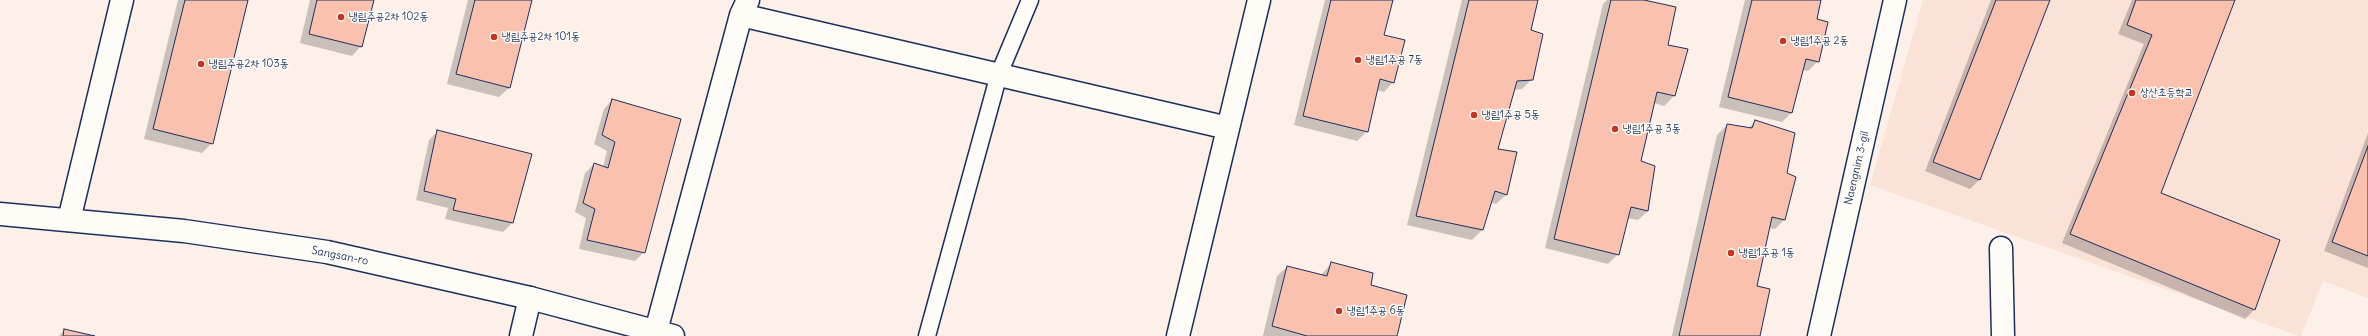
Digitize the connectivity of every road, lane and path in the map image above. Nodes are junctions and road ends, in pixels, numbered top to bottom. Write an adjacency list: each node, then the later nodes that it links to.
1 (122, 0): 9 (street)
2 (1030, 0): 6 (lane)
3 (1259, 0): 7 (street)
4 (1896, 0): 16 (street, Naengnim 3-gil)
5 (744, 7): 6 (street); 12 (street)
6 (999, 74): 7 (street); 14 (lane)
7 (1228, 128): 15 (street)
8 (0, 214): 9 (street, Sangsan-ro)
9 (69, 220): 11 (street, Sangsan-ro)
10 (2001, 248): 17 (street)
11 (530, 298): 12 (street, Sangsan-ro); 13 (street)
12 (664, 334)
13 (521, 336)
14 (927, 336)
15 (1178, 336)
16 (1819, 336)
17 (2003, 336)

